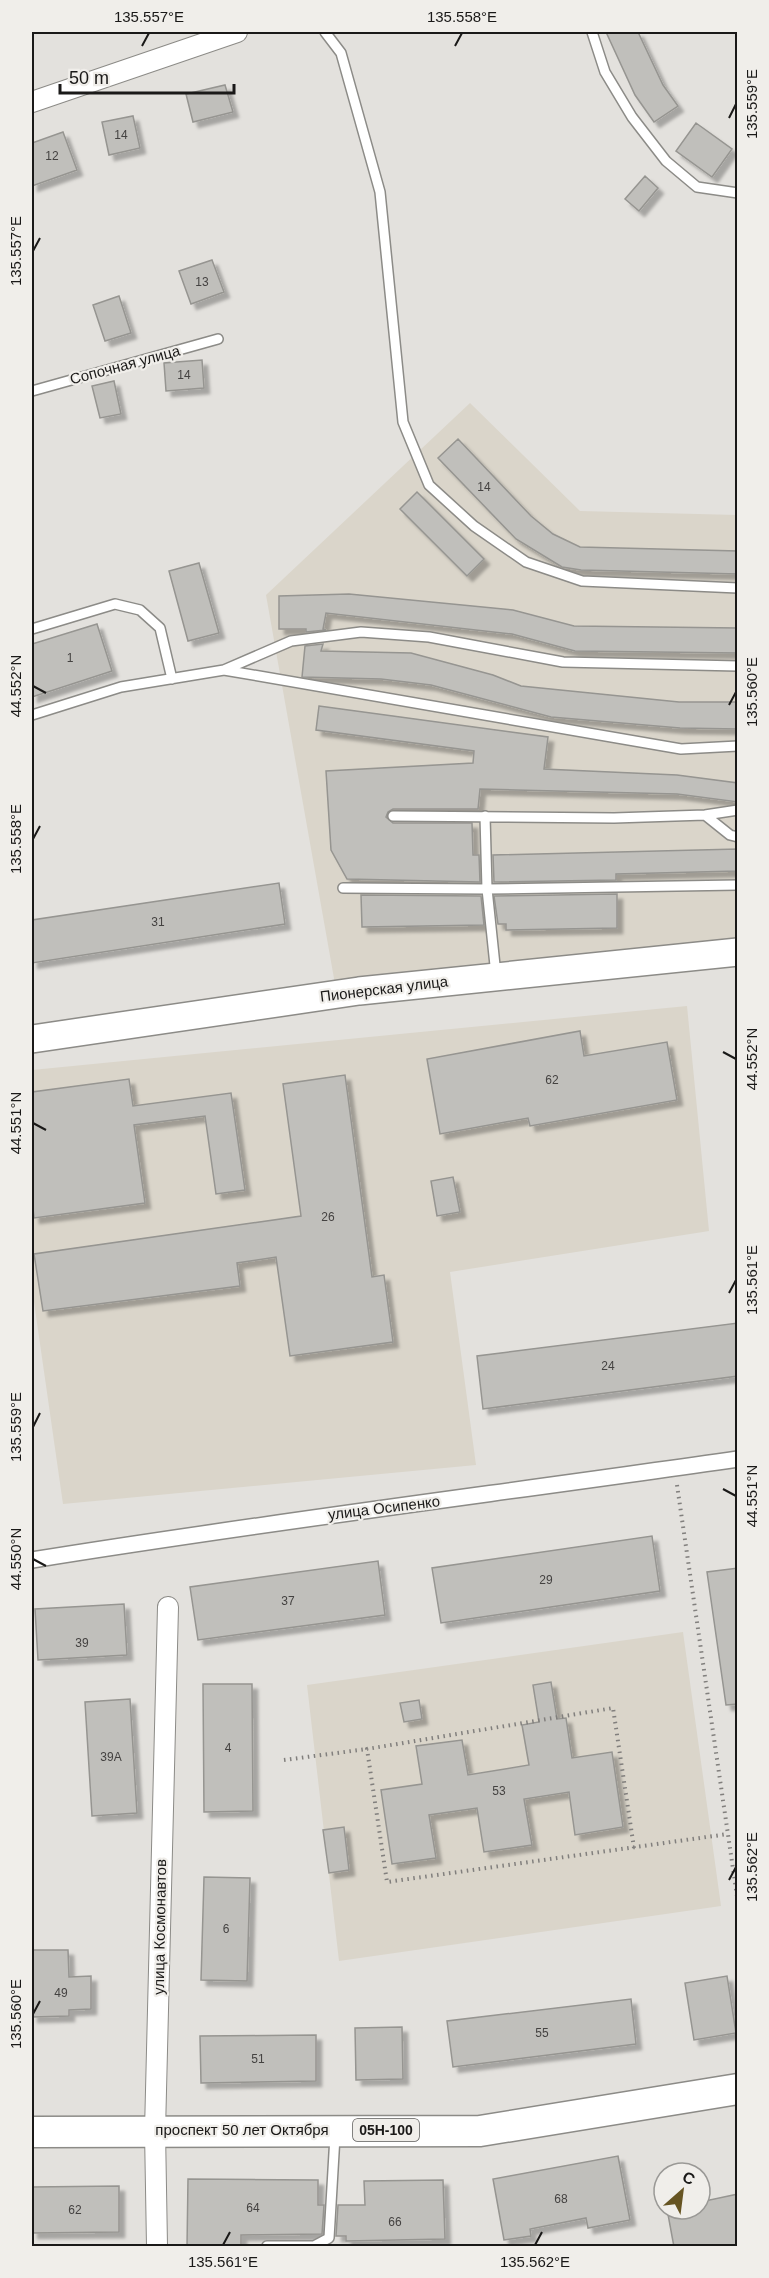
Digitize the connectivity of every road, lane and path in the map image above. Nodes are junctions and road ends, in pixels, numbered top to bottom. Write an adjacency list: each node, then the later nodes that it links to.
1 (237, 32): 4 (street)
2 (325, 32): 8 (lane)
3 (592, 32): 5 (lane)
4 (32, 102)
5 (738, 193)
6 (218, 339): 7 (lane, Сопочная улица)
7 (32, 391)
8 (738, 588)
9 (32, 629): 12 (lane)
10 (738, 666): 11 (lane)
11 (224, 670): 12 (lane); 14 (lane)
12 (172, 679): 13 (lane)
13 (32, 715)
14 (738, 746)
15 (738, 810): 16 (lane)
16 (705, 815): 18 (lane); 19 (lane)
17 (393, 816): 18 (lane)
18 (484, 816): 22 (lane)
19 (738, 837)
20 (738, 885): 22 (lane)
21 (343, 888): 22 (lane)
22 (487, 889): 24 (lane)
23 (738, 952): 24 (main road, Пионерская улица)
24 (496, 976): 25 (main road, Пионерская улица)
25 (32, 1039)
26 (738, 1459): 27 (street, улица Осипенко)
27 (675, 1468): 28 (street, улица Осипенко); 32 (path)
28 (32, 1560)
29 (168, 1606): 37 (street, улица Космонавтов)
30 (367, 1749): 31 (path); 33 (path); 33 (path)
31 (284, 1760)
32 (728, 1834): 33 (path); 34 (path)
33 (634, 1848)
34 (738, 1903)
35 (738, 2089): 36 (main road, проспект 50 лет Октября / 05Н-100)
36 (336, 2130): 37 (main road, проспект 50 лет Октября / 05Н-100); 40 (lane)
37 (155, 2131): 38 (main road, проспект 50 лет Октября / 05Н-100); 39 (street, улица Космонавтов)
38 (32, 2132)
39 (157, 2247)
40 (267, 2247)

